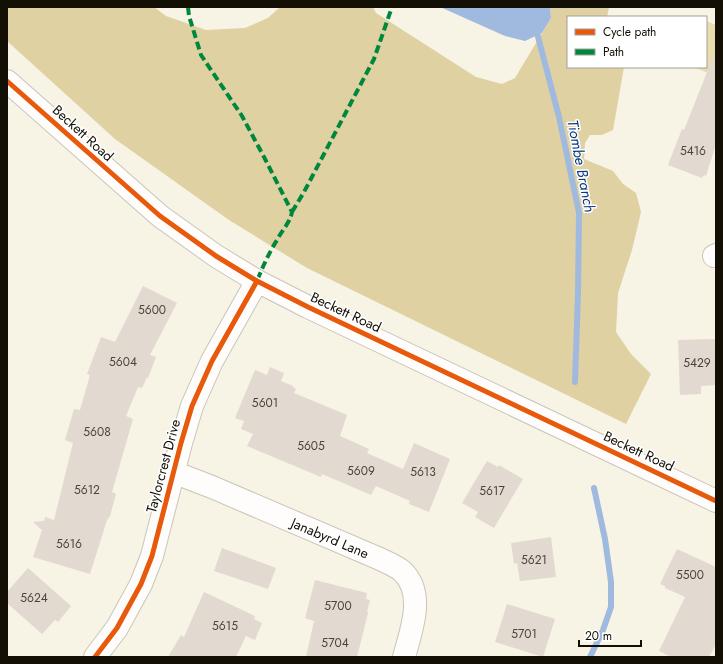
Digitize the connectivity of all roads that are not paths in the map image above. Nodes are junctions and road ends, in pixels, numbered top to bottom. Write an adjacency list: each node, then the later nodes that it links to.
1 (7, 81): 2 (street, Beckett Road)
2 (257, 281): 3 (street, Taylorcrest Drive); 4 (street, Beckett Road)
3 (173, 472): 5 (street, Taylorcrest Drive); 6 (street, Janabyrd Lane)
4 (716, 501)
5 (95, 657)
6 (404, 657)

